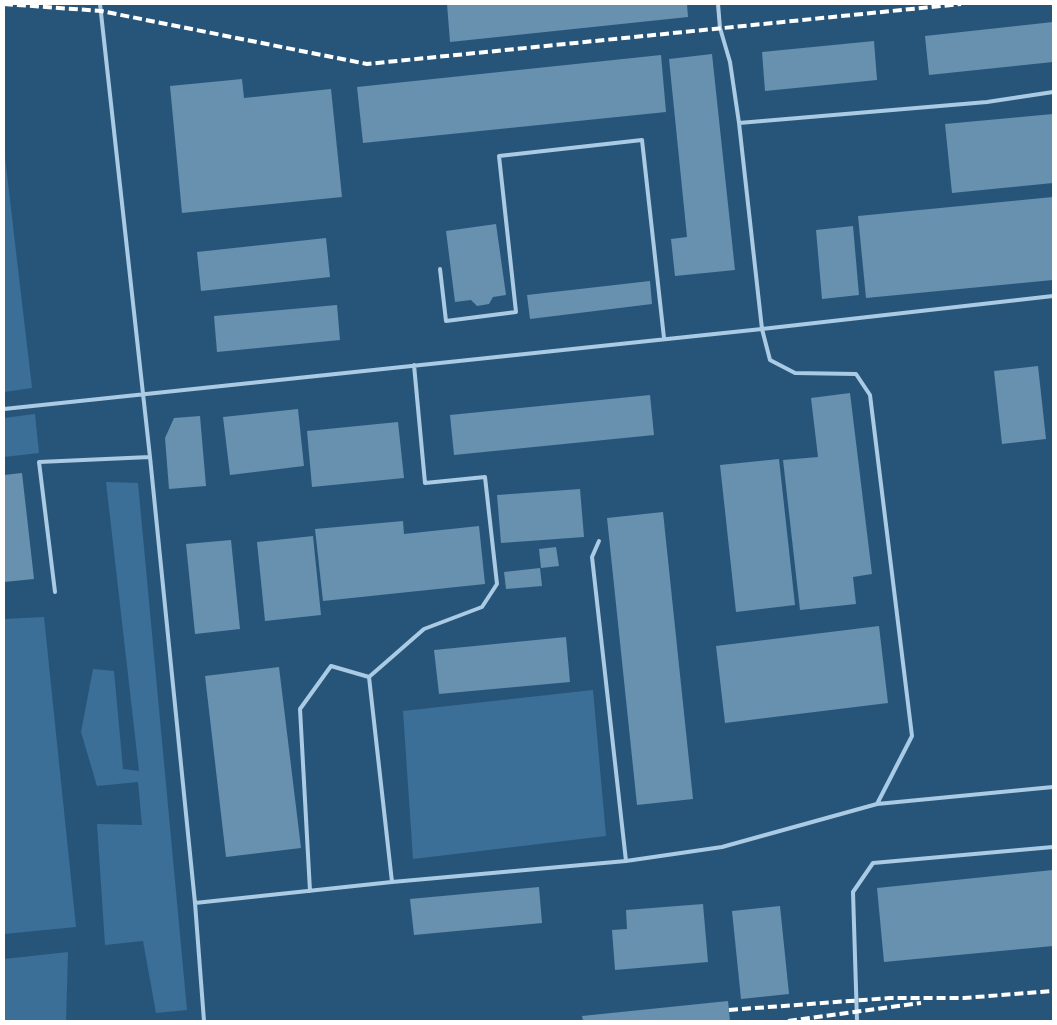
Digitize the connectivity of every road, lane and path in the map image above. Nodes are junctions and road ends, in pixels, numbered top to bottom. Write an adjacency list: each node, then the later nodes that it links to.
1 (100, 4): 10 (lane)
2 (718, 4): 4 (lane)
3 (1053, 92): 4 (lane)
4 (739, 123): 7 (lane)
5 (440, 269): 8 (lane)
6 (1053, 296): 7 (lane)
7 (762, 329): 8 (lane); 17 (lane)
8 (664, 338): 9 (lane)
9 (414, 365): 10 (lane); 15 (lane)
10 (143, 394): 11 (lane); 12 (lane)
11 (4, 409)
12 (150, 457): 14 (lane); 22 (lane)
13 (599, 541): 19 (lane)
14 (54, 592)
15 (369, 677): 20 (lane); 21 (lane)
16 (1053, 787): 17 (lane)
17 (877, 804): 19 (lane)
18 (1053, 847): 24 (lane)
19 (626, 861): 20 (lane)
20 (392, 882): 21 (lane)
21 (310, 891): 22 (lane)
22 (195, 903): 23 (lane)
23 (204, 1021)
24 (858, 1021)

